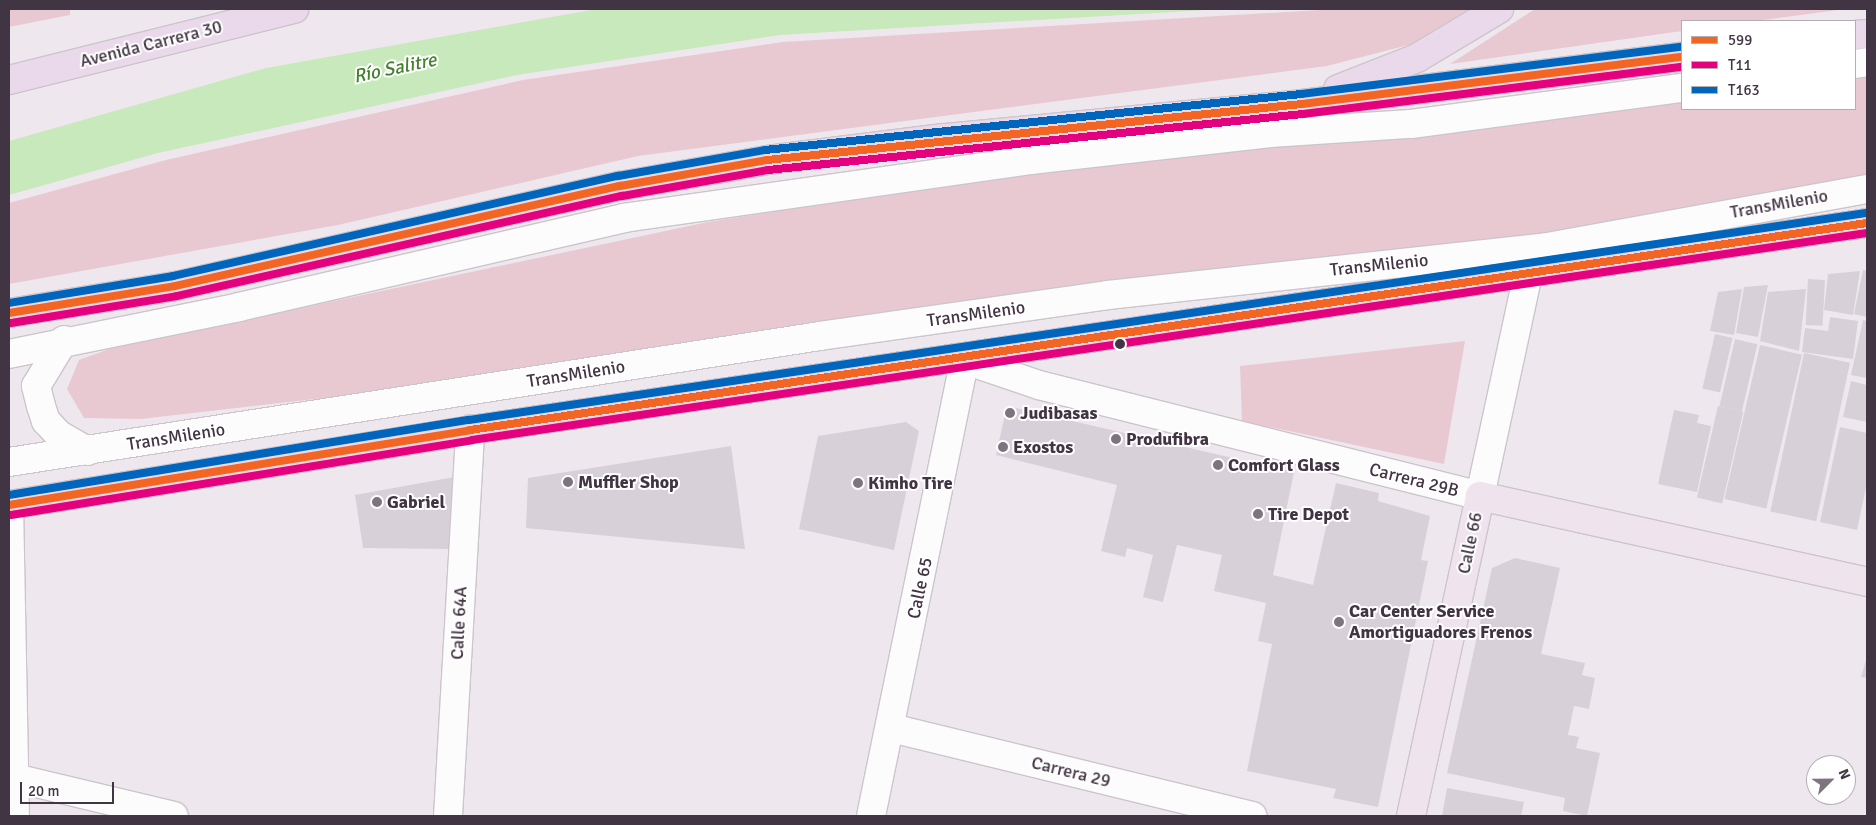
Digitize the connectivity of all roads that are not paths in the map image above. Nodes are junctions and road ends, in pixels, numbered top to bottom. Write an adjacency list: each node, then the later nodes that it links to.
1 (294, 9): 4 (highway, Avenida Carrera 30)
2 (1499, 9): 6 (highway)
3 (1681, 56): 6 (highway)
4 (9, 80)
5 (1681, 88): 11 (street)
6 (1302, 104): 10 (highway)
7 (1867, 189): 15 (street, TransMilenio)
8 (1867, 223): 9 (highway)
9 (1529, 270): 13 (highway); 17 (street, Calle 66)
10 (9, 312)
11 (64, 340): 12 (street); 15 (street)
12 (9, 354)
13 (965, 360): 14 (highway); 17 (street, Carrera 29B); 21 (street, Calle 65)
14 (470, 430): 18 (highway); 25 (street, Calle 64A)
15 (87, 451): 16 (street, TransMilenio)
16 (9, 462)
17 (1480, 496): 19 (main road, Carrera 29B); 28 (main road, Calle 66)
18 (9, 504): 20 (street)
19 (1867, 582)
20 (11, 719): 22 (street)
21 (890, 728): 26 (street, Calle 65); 27 (street, Carrera 29)
22 (15, 778): 23 (street); 24 (street)
23 (15, 816)
24 (174, 816)
25 (448, 816)
26 (871, 816)
27 (1252, 816)
28 (1411, 816)

